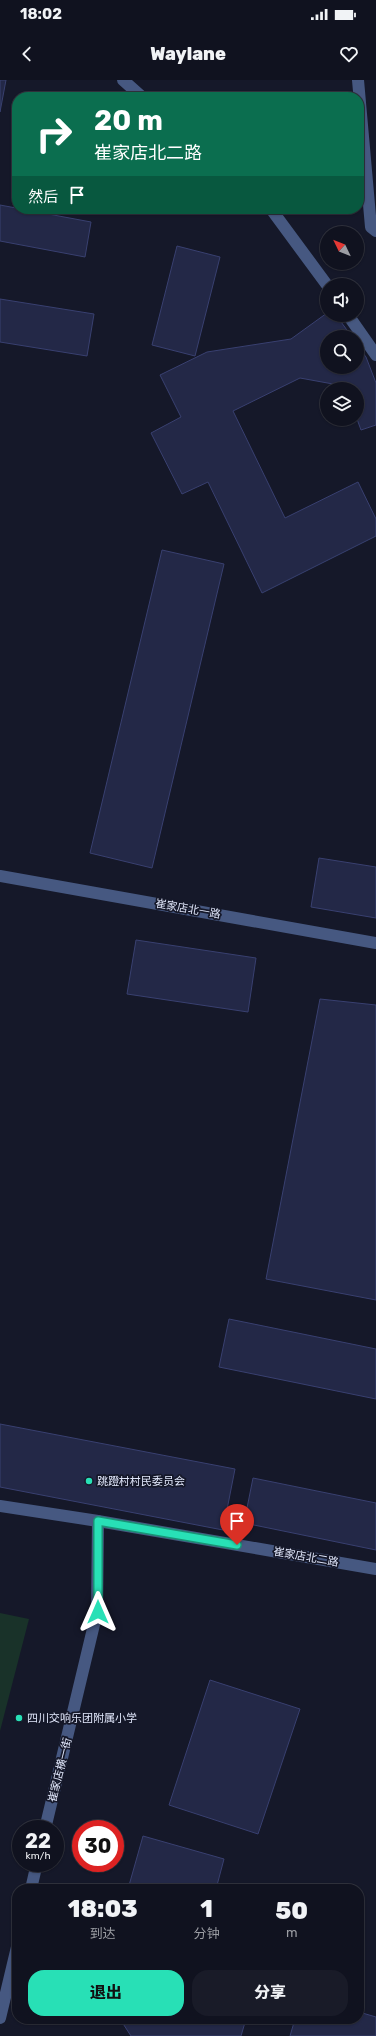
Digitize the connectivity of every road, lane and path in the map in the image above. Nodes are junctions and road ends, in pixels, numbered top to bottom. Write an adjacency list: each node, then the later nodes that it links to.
1 (123, 80): 3 (street)
2 (358, 80): 4 (street)
3 (136, 92)
4 (359, 92)
5 (364, 143): 7 (street)
6 (275, 214): 8 (street)
7 (376, 231)
8 (322, 278)
9 (353, 322): 10 (street)
10 (376, 355)
11 (0, 876): 12 (street, 崔家店北一路)
12 (376, 943)
13 (0, 1506): 14 (street, 崔家店北二路)
14 (98, 1521): 15 (street, 崔家店北二路); 16 (street, 崔家店横一街)
15 (376, 1569)
16 (47, 1820)
17 (35, 1872): 18 (street)
18 (32, 1884)
19 (12, 1968): 20 (street)
20 (0, 2018)

